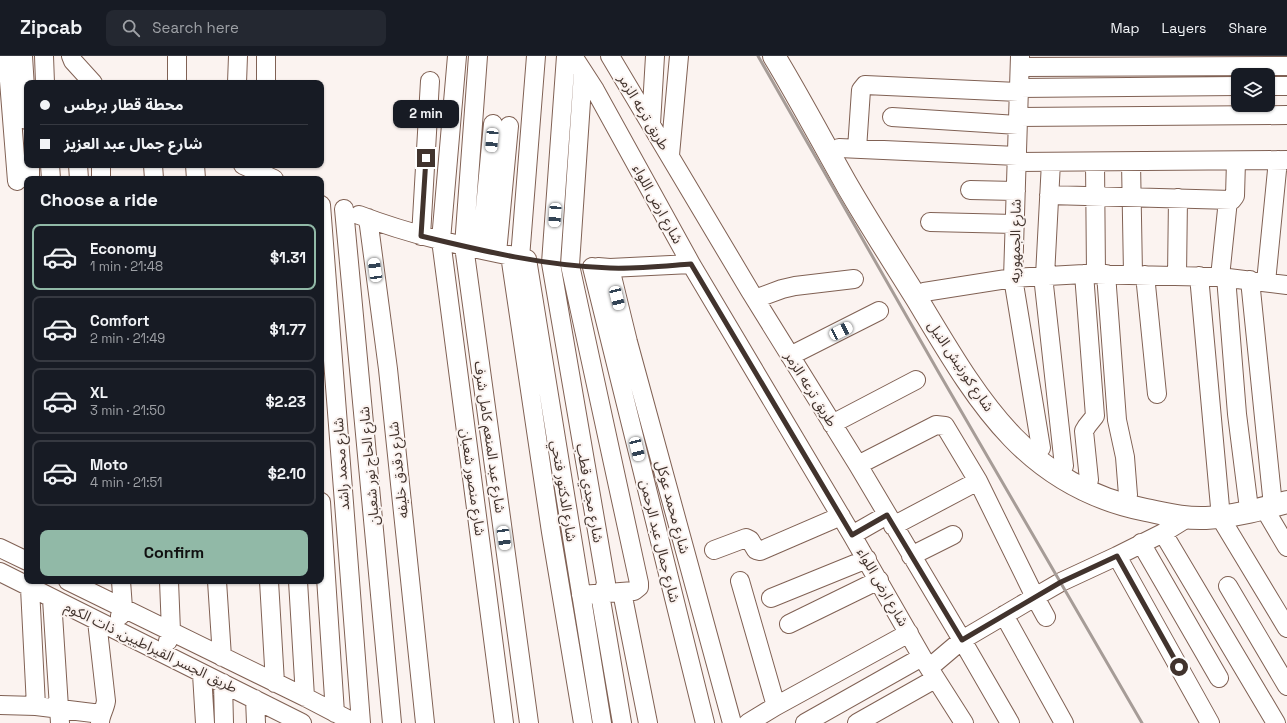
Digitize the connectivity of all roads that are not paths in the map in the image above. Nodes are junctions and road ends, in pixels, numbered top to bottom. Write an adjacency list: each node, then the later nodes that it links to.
1 (7, 56): 50 (street)
2 (23, 56): 21 (street)
3 (44, 56): 22 (street)
4 (177, 56): 25 (street)
5 (238, 56): 26 (street)
6 (266, 56): 27 (street)
7 (457, 56): 65 (street, شارع منصور شعبان)
8 (478, 56): 36 (street, شارع عبد المنعم كامل شرف)
9 (536, 56): 39 (street)
10 (566, 56): 69 (street, شارع مجدي قطب)
11 (573, 56): 20 (street, شارع ارض اللواء)
12 (610, 56): 37 (street, طريق ترعه الزمر)
13 (655, 56): 37 (street)
14 (679, 56): 41 (street)
15 (774, 56): 100 (main road, شارع كورنيش النيل)
16 (788, 56): 40 (main road, شارع كورنيش النيل)
17 (70, 58): 23 (street); 24 (street)
18 (1020, 62): 19 (street); 32 (street, شارع الجمهوريه)
19 (1287, 66)
20 (583, 72): 70 (street, شارع ارض اللواء); 71 (street)
21 (24, 80)
22 (45, 80)
23 (74, 80)
24 (90, 80)
25 (177, 80)
26 (237, 80)
27 (266, 80)
28 (430, 81): 64 (street)
29 (1231, 86): 32 (street)
30 (1275, 86): 31 (street)
31 (1287, 86)
32 (1019, 90): 35 (street, شارع الجمهوريه); 40 (street)
33 (1287, 115): 35 (street)
34 (892, 117): 35 (street)
35 (1018, 121): 42 (street, شارع الجمهوريه)
36 (473, 122): 38 (street); 67 (street, شارع عبد المنعم كامل شرف)
37 (651, 124): 41 (street, طريق ترعه الزمر)
38 (501, 125): 39 (street); 68 (street)
39 (530, 128): 68 (street)
40 (848, 149): 42 (street); 84 (main road, شارع كورنيش النيل)
41 (670, 155): 85 (street, طريق ترعه الزمر)
42 (1017, 159): 45 (street); 52 (street, شارع الجمهوريه)
43 (1283, 160): 44 (street); 57 (street)
44 (1236, 161): 47 (street); 59 (street)
45 (1051, 162): 46 (street); 53 (street)
46 (1095, 162): 47 (street); 54 (street)
47 (1131, 162): 55 (street)
48 (244, 170): 49 (street)
49 (268, 173)
50 (24, 180)
51 (970, 190): 52 (street)
52 (1016, 191): 63 (street, شارع الجمهوريه)
53 (1049, 195): 54 (street); 76 (street)
54 (1096, 196): 55 (street); 74 (street)
55 (1132, 197): 56 (street); 75 (street)
56 (1178, 198): 59 (street); 77 (street)
57 (1281, 199): 82 (street)
58 (324, 200): 60 (street)
59 (1228, 200): 79 (street)
60 (344, 209): 61 (street); 166 (street, شارع الحاج نور شعبان)
61 (368, 218): 64 (street); 167 (street, شارع دقدق خليفه)
62 (930, 222): 63 (street)
63 (1015, 224): 80 (street, شارع الجمهوريه)
64 (421, 236): 65 (street)
65 (441, 240): 67 (street); 168 (street, شارع منصور شعبان)
66 (324, 244): 165 (street, شارع محمد راشد)
67 (464, 246): 68 (street); 169 (street, شارع عبد المنعم كامل شرف)
68 (507, 255): 69 (street); 127 (street, شارع الدكتور فتحي); 170 (street)
69 (551, 263): 71 (street); 125 (street, شارع مجدي قطب)
70 (691, 264): 73 (street); 99 (street, شارع ارض اللواء)
71 (570, 265): 72 (street); 126 (street)
72 (592, 266): 73 (street); 174 (street, شارع جمال عبد الرحمن)
73 (610, 268): 175 (street, شارع محمد عوكل)
74 (1095, 274): 75 (street); 76 (street); 95 (street); 96 (street)
75 (1139, 275): 77 (street); 89 (street)
76 (1044, 276): 80 (street); 93 (street)
77 (1177, 276): 78 (street)
78 (1199, 276): 79 (street); 98 (street)
79 (1223, 277): 82 (street); 97 (street)
80 (1013, 278): 84 (street); 91 (street, شارع الجمهوريه)
81 (854, 279): 85 (street)
82 (1258, 281): 83 (street); 97 (street)
83 (1287, 285)
84 (924, 292): 91 (main road, شارع كورنيش النيل)
85 (755, 299): 87 (street, طريق ترعه الزمر)
86 (879, 311): 87 (street)
87 (790, 356): 90 (street, طريق ترعه الزمر)
88 (916, 380): 90 (street)
89 (1157, 394)
90 (832, 424): 92 (street, طريق ترعه الزمر)
91 (1041, 448): 93 (main road, شارع كورنيش النيل)
92 (858, 465): 94 (street); 101 (street, طريق ترعه الزمر)
93 (1064, 466): 95 (main road, شارع كورنيش النيل)
94 (978, 480): 101 (street); 128 (street)
95 (1089, 480): 96 (main road, شارع كورنيش النيل)
96 (1128, 495): 98 (main road, شارع كورنيش النيل)
97 (1272, 500): 98 (main road, شارع كورنيش النيل); 107 (street)
98 (1220, 512): 100 (main road, شارع كورنيش النيل); 136 (street)
99 (841, 516): 103 (street, شارع ارض اللواء); 109 (street)
100 (1187, 518): 102 (street)
101 (890, 520): 103 (street); 110 (street, طريق ترعه الزمر)
102 (1163, 533): 105 (street); 183 (street)
103 (852, 535): 112 (street, شارع ارض اللواء)
104 (953, 535): 110 (street)
105 (1142, 543): 111 (street); 146 (street)
106 (324, 547): 155 (street)
107 (1287, 547)
108 (0, 548): 113 (street)
109 (714, 550)
110 (911, 556): 140 (street, طريق ترعه الزمر)
111 (1117, 556): 128 (street); 182 (street)
112 (867, 559): 115 (street, شارع ارض اللواء); 129 (street)
113 (24, 560)
114 (0, 572): 124 (street, طريق الجسر القيراطيين, ذات الكوم)
115 (879, 580): 135 (street); 139 (street, شارع ارض اللواء)
116 (740, 581): 154 (street)
117 (75, 584): 131 (street, طريق الجسر القيراطيين, ذات الكوم)
118 (121, 584): 131 (street)
119 (169, 584): 138 (street)
120 (217, 584): 142 (street)
121 (269, 584): 147 (street)
122 (298, 584): 150 (street)
123 (1228, 586): 149 (street)
124 (30, 588): 130 (street, طريق الجسر القيراطيين, ذات الكوم); 153 (street)
125 (604, 592): 126 (street); 127 (street); 172 (street, شارع مجدي قطب)
126 (622, 592): 173 (street)
127 (581, 595): 171 (street, شارع الدكتور فتحي)
128 (1034, 597): 132 (street); 133 (street)
129 (771, 598)
130 (52, 599): 134 (street, طريق الجسر القيراطيين, ذات الكوم); 156 (street)
131 (122, 608): 137 (street); 138 (street, طريق الجسر القيراطيين, ذات الكوم)
132 (1004, 615): 140 (street); 181 (street)
133 (1046, 617)
134 (97, 621): 137 (street, طريق الجسر القيراطيين, ذات الكوم); 159 (street)
135 (789, 624)
136 (1287, 628)
137 (115, 630): 141 (street, طريق الجسر القيراطيين, ذات الكوم)
138 (171, 631): 141 (street); 142 (street, طريق الجسر القيراطيين, ذات الكوم)
139 (909, 633): 144 (street, شارع ارض اللواء); 154 (street)
140 (962, 640): 144 (street); 180 (street, طريق ترعه الزمر)
141 (164, 655): 145 (street, طريق الجسر القيراطيين, ذات الكوم)
142 (222, 657): 143 (street, طريق الجسر القيراطيين, ذات الكوم)
143 (240, 666): 147 (street, طريق الجسر القيراطيين, ذات الكوم); 148 (street)
144 (929, 668): 158 (street); 177 (street); 179 (street, شارع ارض اللواء)
145 (202, 674): 148 (street, طريق الجسر القيراطيين, ذات الكوم); 160 (street)
146 (1219, 678)
147 (275, 683): 150 (street, طريق الجسر القيراطيين, ذات الكوم)
148 (228, 685): 151 (street, طريق الجسر القيراطيين, ذات الكوم); 161 (street)
149 (1287, 686)
150 (305, 697): 155 (street, طريق الجسر القيراطيين, ذات الكوم)
151 (255, 699): 157 (street, طريق الجسر القيراطيين, ذات الكوم); 162 (street)
152 (0, 705): 153 (street)
153 (36, 706): 156 (street)
154 (776, 706): 176 (street)
155 (335, 713): 164 (street, طريق الجسر القيراطيين, ذات الكوم)
156 (59, 716): 159 (street)
157 (278, 717): 163 (street, طريق الجسر القيراطيين, ذات الكوم)
158 (876, 718): 178 (street)
159 (101, 719)
160 (205, 723)
161 (224, 723)
162 (256, 723)
163 (302, 723)
164 (355, 723)
165 (361, 723)
166 (392, 723)
167 (425, 723)
168 (504, 723)
169 (530, 723)
170 (583, 723)
171 (602, 723)
172 (622, 723)
173 (648, 723)
174 (705, 723)
175 (732, 723)
176 (748, 723)
177 (805, 723)
178 (857, 723)
179 (964, 723)
180 (1010, 723)
181 (1064, 723)
182 (1210, 723)
183 (1276, 723)

